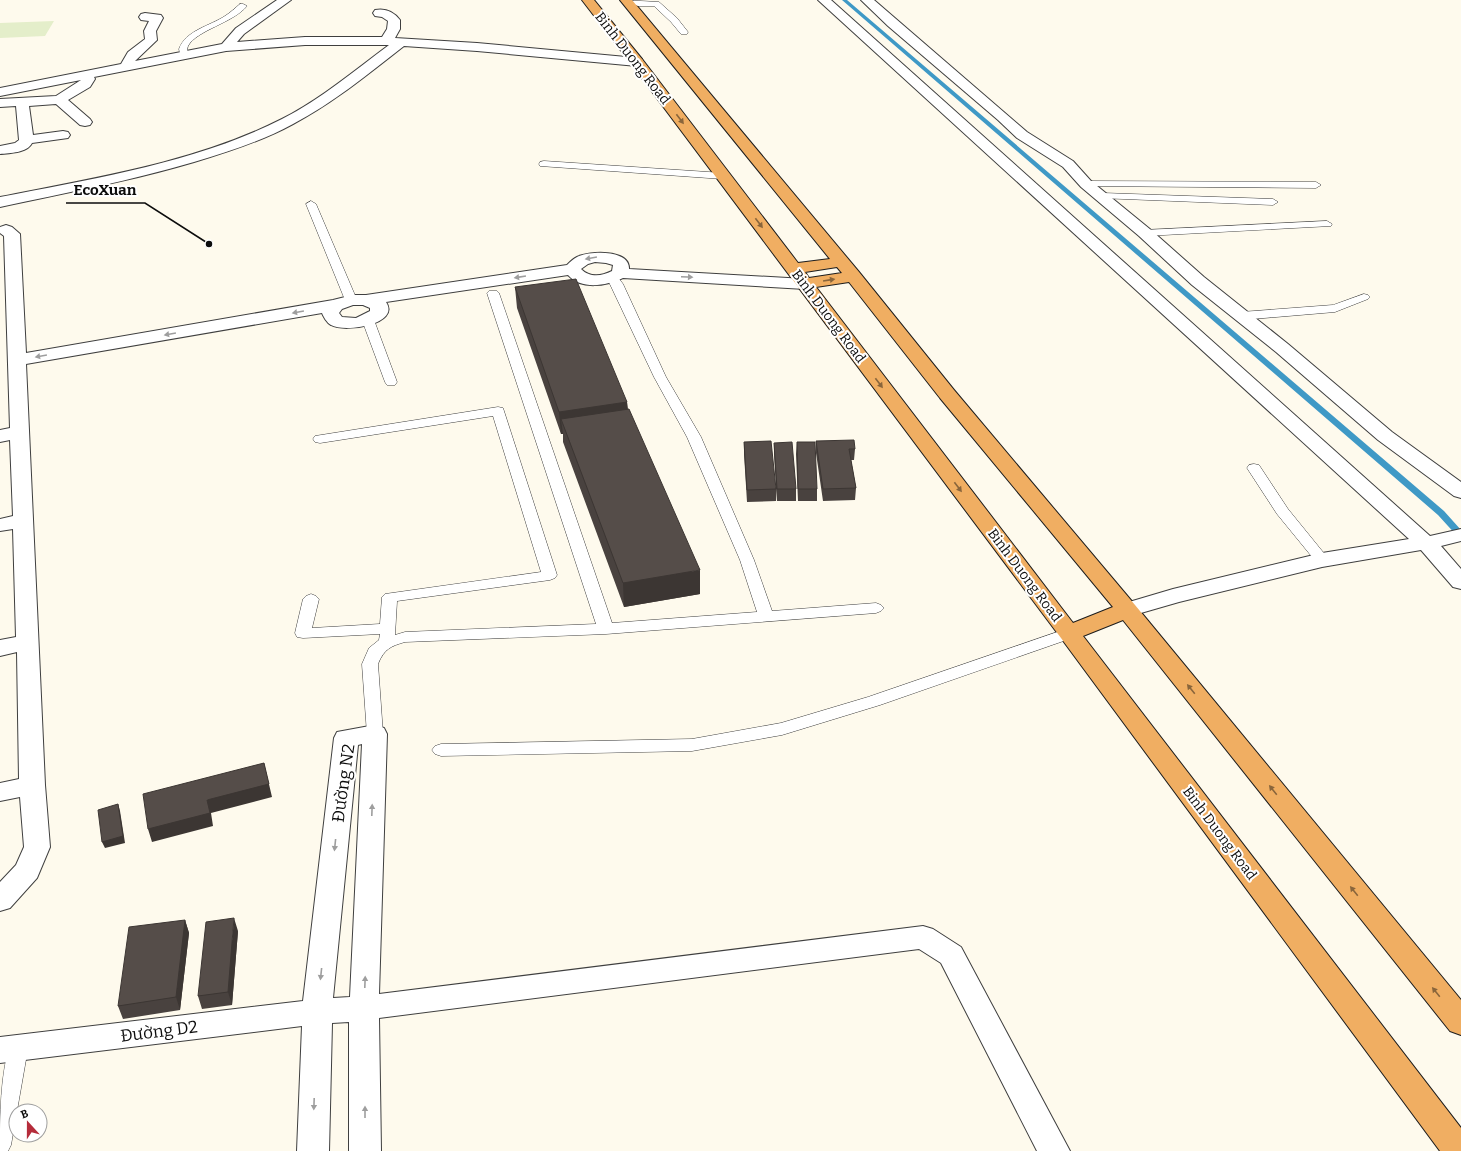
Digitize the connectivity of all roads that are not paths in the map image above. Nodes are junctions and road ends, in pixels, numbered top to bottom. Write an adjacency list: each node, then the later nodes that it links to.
1 (285, 0): 12 (street)
2 (588, 0): 14 (highway, Binh Duong Road)
3 (626, 0): 9 (lane); 36 (highway)
4 (824, 0): 55 (street)
5 (867, 0): 27 (street)
6 (243, 6): 13 (lane)
7 (379, 13): 10 (street)
8 (145, 17): 15 (street)
9 (684, 32)
10 (386, 41): 11 (street); 12 (street)
11 (401, 42): 14 (street); 30 (street)
12 (226, 47): 13 (street)
13 (184, 56): 15 (street)
14 (637, 62): 26 (highway, Binh Duong Road, one-way to 26)
15 (127, 67): 16 (street)
16 (87, 74): 17 (street); 18 (street)
17 (0, 92)
18 (59, 100): 19 (street); 21 (street)
19 (22, 102): 20 (street); 23 (street)
20 (0, 103)
21 (85, 122)
22 (63, 135): 23 (street)
23 (26, 140): 24 (street)
24 (0, 150)
25 (544, 164): 26 (lane)
26 (723, 176): 40 (highway, Binh Duong Road, one-way to 40)
27 (1086, 184): 28 (lane); 29 (street)
28 (1316, 185)
29 (1103, 196): 31 (lane); 35 (street)
30 (0, 202)
31 (1273, 202)
32 (311, 204): 43 (lane)
33 (1327, 224): 35 (lane)
34 (6, 230): 38 (street)
35 (1145, 233): 44 (street)
36 (847, 269): 40 (highway); 60 (highway)
37 (618, 271): 39 (street); 39 (street, one-way to 39); 40 (street); 61 (lane)
38 (7, 272): 46 (street)
39 (577, 273): 41 (street); 43 (street, one-way to 43)
40 (799, 277): 63 (highway, Binh Duong Road, one-way to 63)
41 (493, 293): 45 (street); 62 (lane)
42 (1364, 297): 44 (lane)
43 (348, 306): 45 (street); 45 (street); 46 (street)
44 (1241, 316): 51 (street)
45 (374, 317): 47 (lane)
46 (13, 357): 48 (street)
47 (391, 382)
48 (10, 434): 52 (street)
49 (320, 439): 64 (lane)
50 (1254, 468): 56 (lane)
51 (1461, 492)
52 (24, 521): 53 (street); 65 (street)
53 (0, 525)
54 (1461, 535): 55 (street)
55 (1426, 543): 56 (street); 57 (street)
56 (1322, 560): 60 (street)
57 (1461, 582)
58 (310, 599): 64 (lane)
59 (876, 608): 61 (lane)
60 (1127, 610): 63 (highway); 74 (highway, one-way to 60)
61 (766, 616): 62 (lane)
62 (606, 629): 64 (lane)
63 (1069, 633): 68 (lane); 80 (highway, Binh Duong Road)
64 (387, 635): 67 (lane)
65 (28, 642): 66 (street); 69 (street)
66 (0, 648)
67 (375, 734): 72 (street, Đường N2, one-way to 67); 73 (street, Đường N2, one-way to 73)
68 (441, 750)
69 (32, 785): 70 (street); 71 (street)
70 (0, 792)
71 (0, 900)
72 (364, 1008): 73 (street, Đường D2); 78 (street, Đường N2, one-way to 72); 79 (street, Đường D2)
73 (317, 1012): 75 (street, Đường D2); 77 (street, Đường N2, one-way to 77)
74 (1461, 1022)
75 (9, 1049): 76 (lane)
76 (0, 1144)
77 (313, 1151)
78 (365, 1151)
79 (1052, 1151)
80 (1459, 1151)

